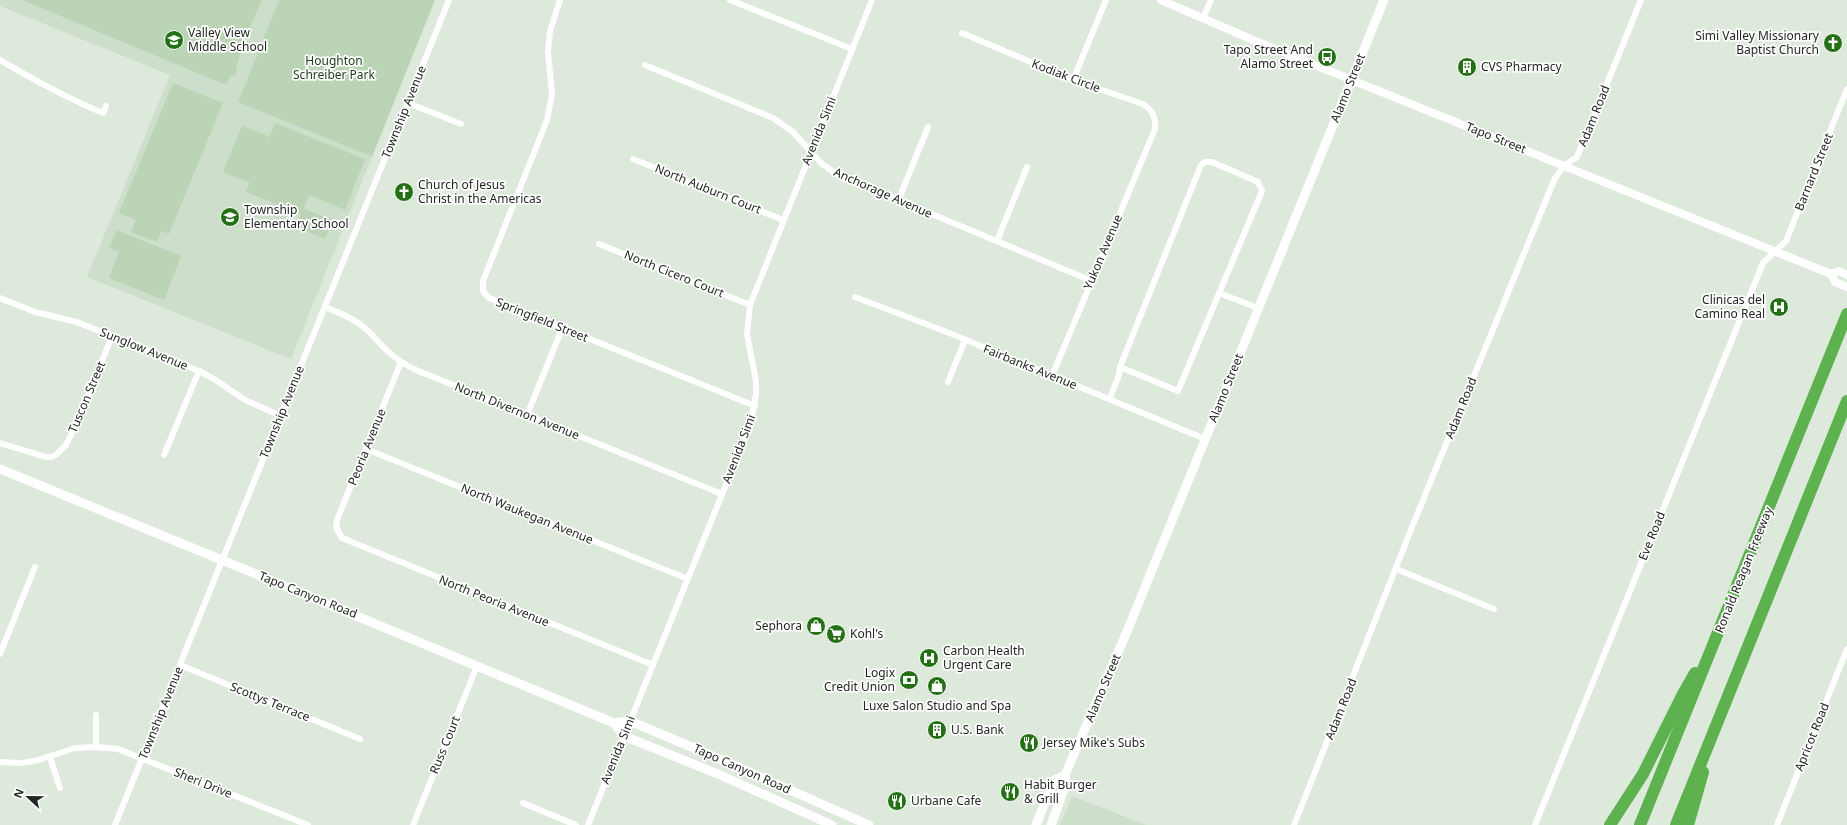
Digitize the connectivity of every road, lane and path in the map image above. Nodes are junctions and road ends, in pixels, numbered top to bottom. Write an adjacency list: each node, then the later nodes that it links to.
1 (449, 0): 18 (street, Township Avenue)
2 (560, 0): 43 (street, Springfield Street)
3 (730, 0): 12 (street)
4 (872, 0): 12 (street, Avenida Simi)
5 (1106, 0): 16 (street)
6 (1161, 0): 10 (street, Tapo Street)
7 (1211, 0): 10 (street)
8 (1384, 0): 15 (main road, Alamo Street)
9 (1641, 0): 25 (street, Adam Road)
10 (1203, 18): 15 (street, Tapo Street)
11 (962, 33): 16 (street, Kodiak Circle)
12 (852, 49): 23 (street, Avenida Simi)
13 (0, 60): 19 (street)
14 (645, 65): 23 (street, Anchorage Avenue)
15 (1351, 79): 25 (street, Tapo Street); 41 (main road, Alamo Street)
16 (1073, 80): 22 (street, Kodiak Circle)
17 (1847, 89): 31 (street, Barnard Street)
18 (408, 103): 20 (street); 40 (street, Township Avenue)
19 (106, 106)
20 (461, 124)
21 (928, 127): 27 (street)
22 (1155, 129): 34 (street, Yukon Avenue)
23 (810, 152): 27 (street, Anchorage Avenue); 28 (street, Avenida Simi)
24 (633, 159): 28 (street, North Auburn Court)
25 (1564, 166): 31 (street, Tapo Street); 65 (street, Adam Road)
26 (1027, 167): 29 (street)
27 (898, 201): 29 (street, Anchorage Avenue)
28 (783, 220): 39 (street, Avenida Simi)
29 (997, 241): 34 (street, Anchorage Avenue)
30 (599, 244): 39 (street, North Cicero Court)
31 (1775, 252): 32 (street, Tapo Street); 97 (street, Eve Road)
32 (1831, 274): 33 (street, Tapo Street); 35 (street, Tapo Street)
33 (1847, 275)
34 (1092, 281): 49 (street, Yukon Avenue)
35 (1847, 287)
36 (1219, 292): 41 (street); 47 (street); 47 (street)
37 (855, 297): 45 (street, Fairbanks Avenue)
38 (0, 298): 44 (street, Sunglow Avenue)
39 (750, 305): 53 (street, Avenida Simi)
40 (325, 307): 46 (street, North Divernon Avenue); 55 (street, Township Avenue)
41 (1258, 308): 56 (main road, Alamo Street)
42 (1847, 315): 68 (highway, Ronald Reagan Freeway)
43 (562, 329): 53 (street, Springfield Street); 54 (street)
44 (112, 336): 48 (street, Sunglow Avenue); 57 (street, Tuscon Street)
45 (965, 340): 49 (street, Fairbanks Avenue); 50 (street)
46 (401, 362): 54 (street, North Divernon Avenue); 58 (street, Peoria Avenue)
47 (1120, 368): 51 (street)
48 (198, 371): 55 (street, Sunglow Avenue); 59 (street)
49 (1052, 376): 51 (street, Fairbanks Avenue)
50 (948, 382)
51 (1110, 398): 56 (street, Fairbanks Avenue)
52 (1847, 401): 77 (highway)
53 (755, 406): 61 (street, Avenida Simi)
54 (527, 415): 61 (street, North Divernon Avenue)
55 (281, 416): 63 (street, Township Avenue)
56 (1205, 439): 84 (main road, Alamo Street)
57 (0, 442)
58 (366, 449): 62 (street, Peoria Avenue); 66 (street, North Waukegan Avenue)
59 (164, 455)
60 (0, 470): 63 (main road, Tapo Canyon Road)
61 (722, 494): 66 (street, Avenida Simi)
62 (338, 532): 72 (street, North Peoria Avenue)
63 (222, 560): 71 (street, Township Avenue); 73 (main road, Tapo Canyon Road)
64 (35, 567): 70 (street)
65 (1396, 569): 67 (street); 96 (street, Adam Road)
66 (688, 579): 72 (street, Avenida Simi)
67 (1494, 609)
68 (1716, 638): 98 (highway); 99 (highway, Ronald Reagan Freeway)
69 (1847, 650): 102 (street, Apricot Road)
70 (0, 654)
71 (180, 665): 79 (street, Scottys Terrace); 82 (street, Township Avenue)
72 (653, 665): 75 (street, Avenida Simi)
73 (477, 666): 76 (main road, Tapo Canyon Road); 89 (street, Russ Court)
74 (96, 715): 80 (street)
75 (630, 721): 76 (main road); 78 (street, Avenida Simi); 93 (main road, Tapo Canyon Road)
76 (614, 724): 78 (main road, Tapo Canyon Road)
77 (1714, 728): 100 (highway); 101 (highway)
78 (624, 736): 91 (street, Avenida Simi); 92 (main road, Tapo Canyon Road)
79 (360, 738)
80 (96, 746): 81 (street, Sheri Drive); 82 (street, Sheri Drive)
81 (50, 757): 83 (street, Sheri Drive); 85 (street)
82 (142, 758): 87 (street, Township Avenue); 88 (street, Sheri Drive)
83 (0, 762)
84 (1065, 775): 94 (main road, Alamo Street); 95 (main road, Alamo Street)
85 (60, 788)
86 (523, 804): 90 (street)
87 (116, 825)
88 (308, 825)
89 (413, 825)
90 (576, 825)
91 (588, 825)
92 (832, 825)
93 (869, 825)
94 (1036, 825)
95 (1051, 825)
96 (1294, 825)
97 (1535, 825)
98 (1610, 825)
99 (1640, 825)
100 (1676, 825)
101 (1688, 825)
102 (1776, 825)

